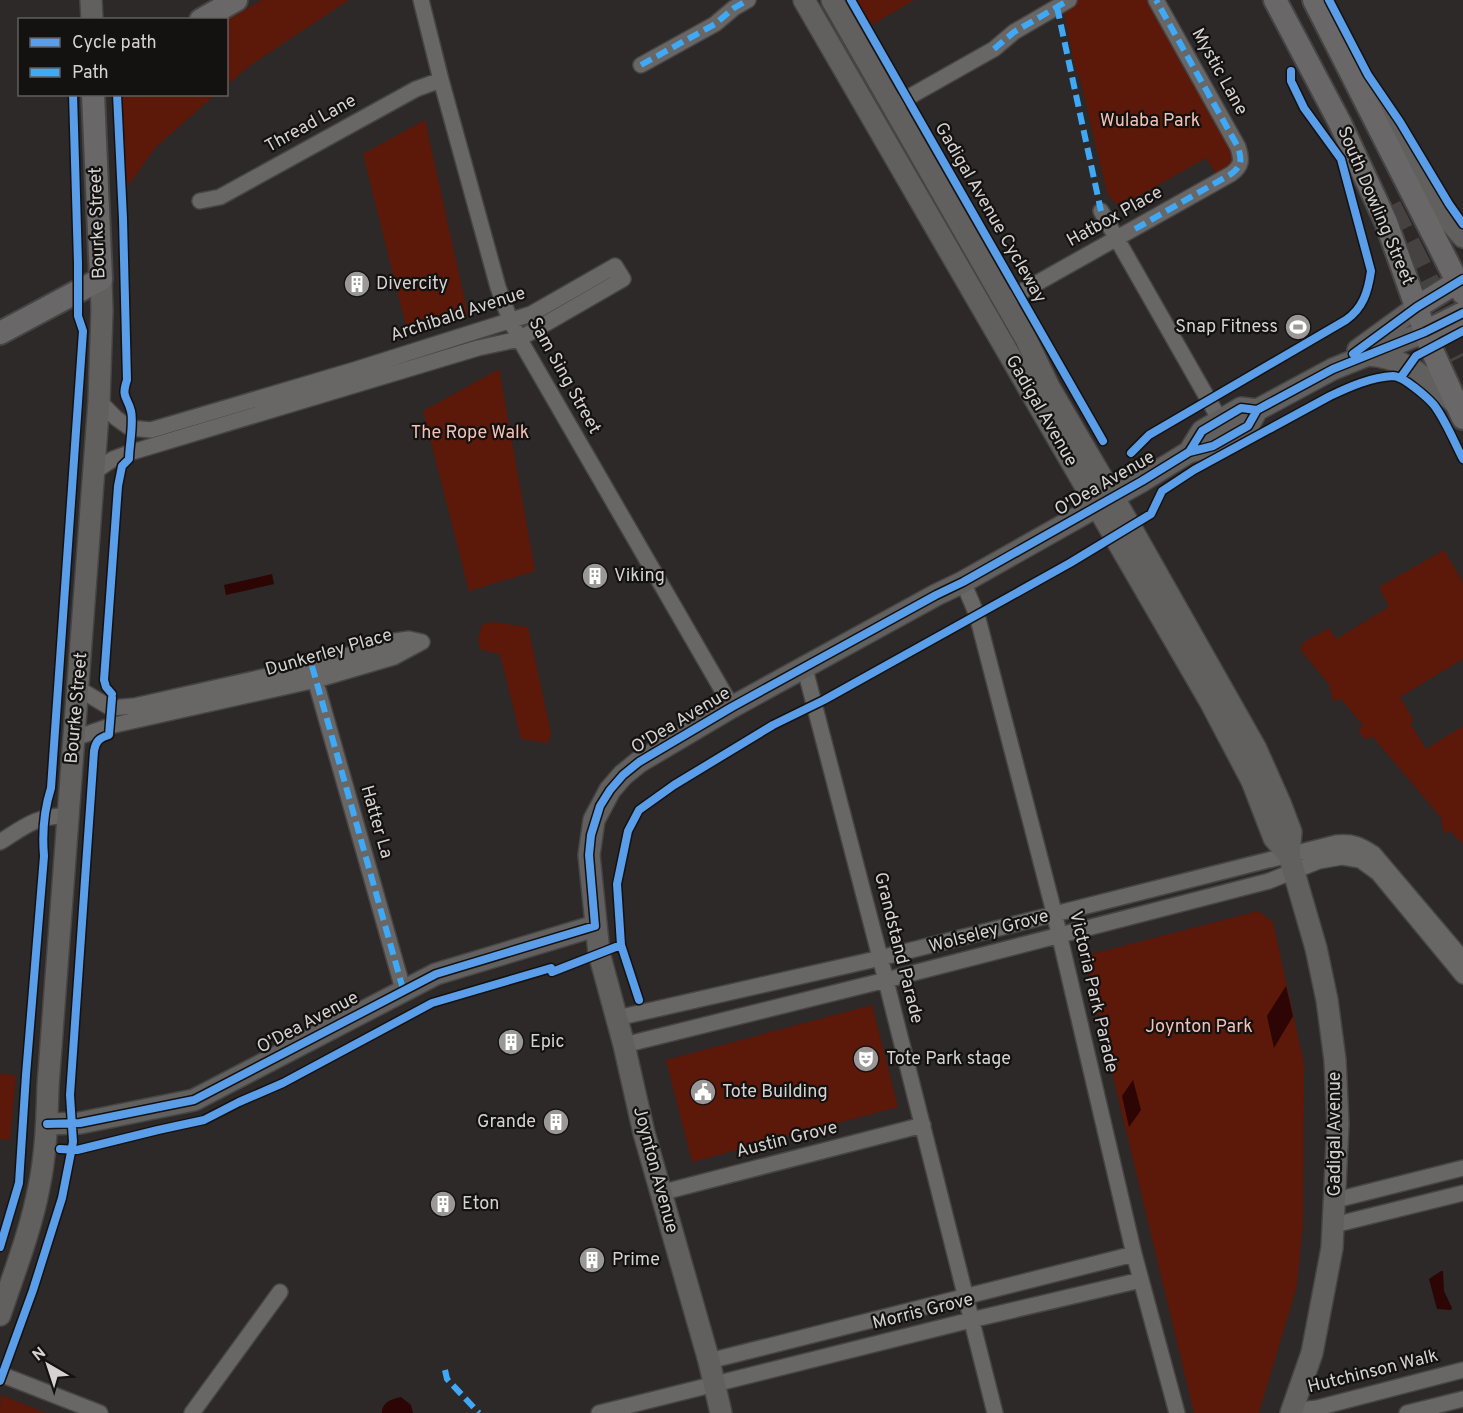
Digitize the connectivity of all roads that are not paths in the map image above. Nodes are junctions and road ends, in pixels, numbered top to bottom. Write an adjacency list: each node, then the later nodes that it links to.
1 (91, 0): 11 (street)
2 (236, 0): 12 (main road)
3 (421, 0): 14 (street, Sam Sing Street)
4 (748, 0): 13 (street)
5 (804, 0): 41 (street, Gadigal Avenue)
6 (832, 0): 17 (street, Gadigal Avenue)
7 (1069, 0): 17 (street)
8 (1156, 0): 18 (street, Mystic Lane)
9 (1275, 0): 26 (main road, South Dowling Street)
10 (1314, 0): 15 (main road, South Dowling Street)
11 (92, 18)
12 (204, 18)
13 (641, 65)
14 (441, 80): 19 (street, Thread Lane); 28 (street, Sam Sing Street)
15 (1361, 92): 21 (street); 24 (main road, South Dowling Street)
16 (93, 96): 23 (main road, Bourke Street)
17 (893, 106): 25 (street, Gadigal Avenue)
18 (1240, 165): 22 (street, Hatbox Place)
19 (200, 201)
20 (1101, 211): 22 (street)
21 (1463, 237)
22 (1117, 239): 25 (street, Hatbox Place); 38 (street)
23 (100, 279): 30 (main road); 35 (street, Bourke Street)
24 (1461, 285): 26 (main road)
25 (1005, 301): 41 (street, Gadigal Avenue)
26 (1417, 308): 29 (main road, South Dowling Street); 33 (street, O'Dea Avenue)
27 (1463, 313): 29 (main road)
28 (510, 320): 31 (street, Sam Sing Street); 31 (street, Archibald Avenue); 34 (street, Archibald Avenue)
29 (1425, 332): 32 (street, O'Dea Avenue); 37 (main road, South Dowling Street)
30 (0, 333)
31 (519, 339): 34 (street, Archibald Avenue); 46 (street, Sam Sing Street)
32 (1366, 355): 33 (street, O'Dea Avenue); 37 (street)
33 (1334, 369): 36 (street, O'Dea Avenue)
34 (336, 383): 35 (street, Archibald Avenue); 40 (street, Archibald Avenue)
35 (99, 401): 40 (street, Bourke Street)
36 (1257, 410): 38 (street, O'Dea Avenue); 39 (street, O'Dea Avenue)
37 (1460, 411)
38 (1220, 420): 39 (street, O'Dea Avenue)
39 (1188, 452): 41 (street, O'Dea Avenue)
40 (94, 472): 45 (street, Bourke Street)
41 (1105, 502): 42 (street, O'Dea Avenue); 50 (street, Gadigal Avenue)
42 (963, 582): 43 (street, O'Dea Avenue); 51 (street, Victoria Park Parade)
43 (805, 669): 46 (street, O'Dea Avenue); 54 (street, Grandstand Parade)
44 (314, 673): 44 (street, Dunkerley Place); 45 (street, Dunkerley Place); 47 (street, Dunkerley Place); 58 (street, Hatter La)
45 (79, 689): 47 (street, Bourke Street)
46 (732, 707): 52 (street, O'Dea Avenue)
47 (75, 738): 48 (street, Bourke Street)
48 (68, 816): 49 (street); 61 (street, Bourke Street)
49 (0, 842)
50 (1291, 863): 51 (street, Wolseley Grove); 53 (street, Wolseley Grove); 55 (street); 56 (street); 66 (street, Gadigal Avenue)
51 (1054, 912): 53 (street, Victoria Park Parade); 54 (street, Wolseley Grove)
52 (595, 926): 58 (street, O'Dea Avenue); 59 (street, Joynton Avenue)
53 (1059, 934): 57 (street, Wolseley Grove); 68 (street, Victoria Park Parade)
54 (880, 957): 57 (street, Grandstand Parade); 59 (street, Wolseley Grove)
55 (1463, 959)
56 (1463, 976)
57 (886, 980): 60 (street, Wolseley Grove); 62 (street, Grandstand Parade)
58 (403, 989): 61 (street, O'Dea Avenue)
59 (617, 1018): 60 (street, Joynton Avenue)
60 (624, 1045): 64 (street, Joynton Avenue)
61 (47, 1124): 72 (street, Bourke Street)
62 (923, 1125): 64 (street, Austin Grove); 71 (street, Grandstand Parade)
63 (1463, 1167): 66 (street)
64 (660, 1193): 74 (street, Joynton Avenue)
65 (1463, 1193): 67 (street)
66 (1336, 1200): 67 (street, Gadigal Avenue)
67 (1334, 1225): 80 (street, Gadigal Avenue)
68 (1134, 1254): 69 (street, Victoria Park Parade); 71 (street, Morris Grove)
69 (1141, 1280): 73 (street, Morris Grove); 86 (street, Victoria Park Parade)
70 (280, 1292): 82 (street)
71 (966, 1296): 73 (street, Grandstand Parade); 74 (street, Morris Grove)
72 (0, 1315)
73 (971, 1320): 77 (street, Morris Grove); 85 (street, Grandstand Parade)
74 (709, 1361): 77 (street, Joynton Avenue)
75 (1463, 1370): 78 (street, Hutchinson Walk)
76 (0, 1374): 81 (street)
77 (715, 1385): 83 (street, Morris Grove); 84 (street, Joynton Avenue)
78 (1396, 1388): 80 (street, Hutchinson Walk); 87 (street)
79 (1463, 1399): 87 (street)
80 (1291, 1412)
81 (100, 1413)
82 (192, 1413)
83 (599, 1413)
84 (721, 1413)
85 (994, 1413)
86 (1177, 1413)
87 (1405, 1413)

